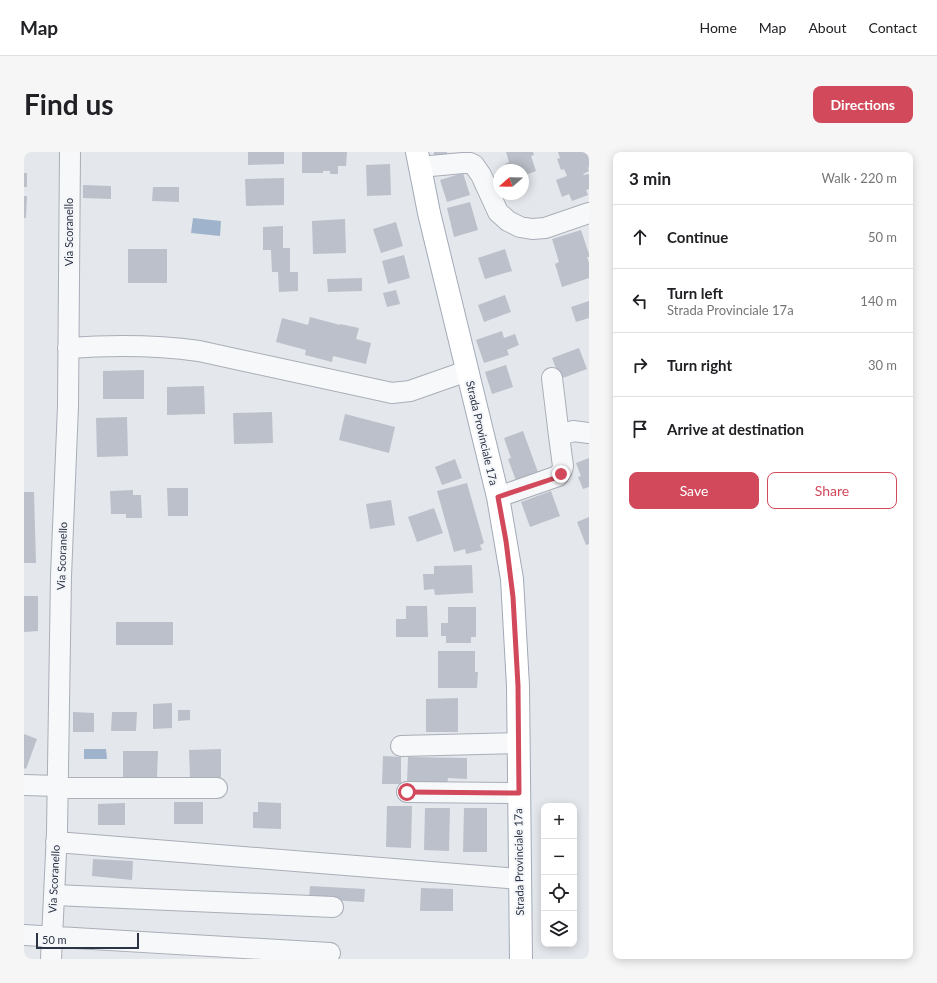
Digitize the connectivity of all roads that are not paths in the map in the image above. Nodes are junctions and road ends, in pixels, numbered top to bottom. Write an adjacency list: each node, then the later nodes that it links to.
1 (70, 152): 4 (street, Via Scoranello)
2 (418, 160): 3 (street); 5 (main road, Strada Provinciale 17a)
3 (589, 213)
4 (68, 348): 5 (street); 13 (street, Via Scoranello)
5 (467, 370): 9 (main road, Strada Provinciale 17a)
6 (552, 378): 8 (street)
7 (589, 433): 8 (street)
8 (559, 436): 9 (street)
9 (498, 497): 10 (main road, Strada Provinciale 17a)
10 (518, 743): 11 (street); 16 (main road, Strada Provinciale 17a)
11 (401, 746)
12 (24, 785): 13 (street)
13 (58, 787): 14 (street); 17 (street, Via Scoranello)
14 (217, 788)
15 (407, 792): 16 (street)
16 (519, 793): 18 (main road, Strada Provinciale 17a)
17 (56, 842): 18 (street); 19 (street, Via Scoranello)
18 (520, 879): 25 (main road, Strada Provinciale 17a)
19 (54, 895): 20 (street); 22 (street, Via Scoranello)
20 (333, 907)
21 (24, 935): 22 (street)
22 (51, 936): 23 (street); 24 (street, Via Scoranello)
23 (330, 953)
24 (51, 959)
25 (521, 959)

